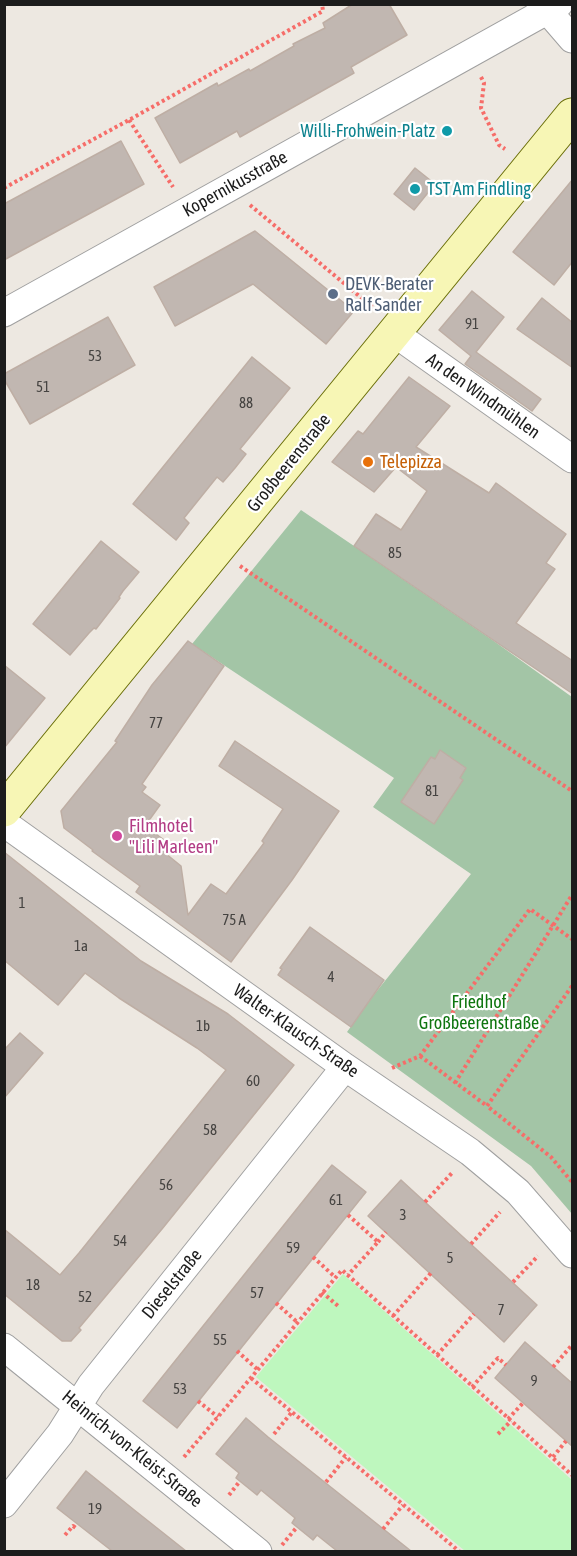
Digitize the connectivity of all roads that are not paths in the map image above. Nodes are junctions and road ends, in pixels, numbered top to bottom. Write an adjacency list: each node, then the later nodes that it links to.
1 (549, 6): 2 (street); 4 (street, Kopernikusstraße)
2 (573, 39)
3 (573, 115): 5 (street, Großbeerenstraße)
4 (4, 313)
5 (396, 330): 6 (street, An den Windmühlen); 7 (street, Großbeerenstraße)
6 (573, 459)
7 (4, 810)
8 (4, 823): 9 (street, Walter-Klausch-Straße)
9 (345, 1067): 10 (street, Walter-Klausch-Straße); 12 (street, Dieselstraße)
10 (564, 1245)
11 (4, 1347): 12 (street, Heinrich-von-Kleist-Straße)
12 (78, 1405): 13 (street, Dieselstraße); 14 (street, Heinrich-von-Kleist-Straße)
13 (4, 1504)
14 (258, 1551)

